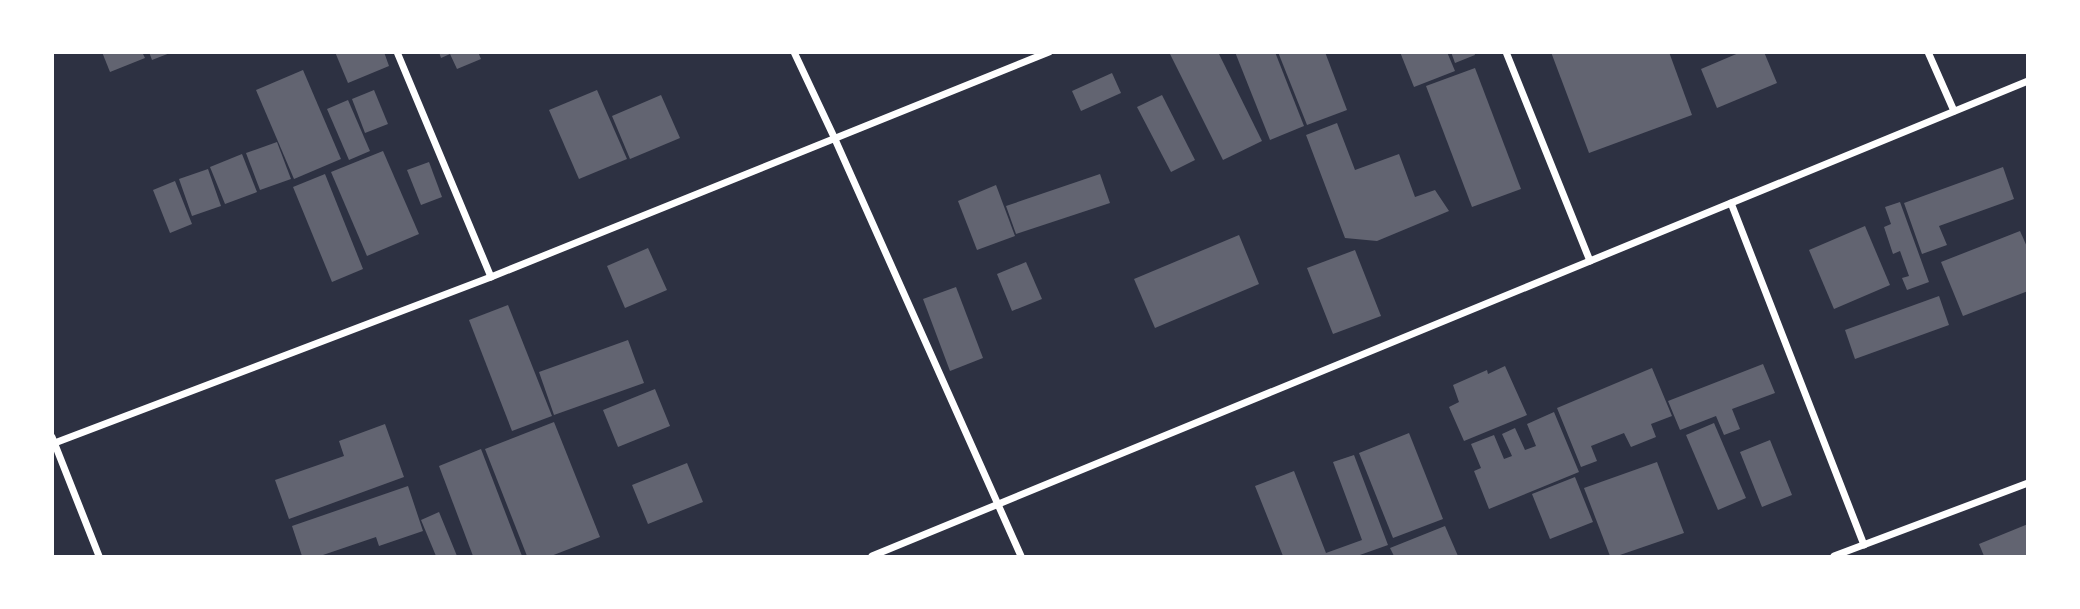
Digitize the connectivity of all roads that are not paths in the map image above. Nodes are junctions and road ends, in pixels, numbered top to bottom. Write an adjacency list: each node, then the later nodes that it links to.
1 (397, 52): 11 (street)
2 (794, 52): 8 (street)
3 (1049, 52): 8 (street)
4 (1506, 52): 10 (street)
5 (1928, 52): 7 (street)
6 (2028, 81): 7 (street)
7 (1954, 111): 9 (street)
8 (834, 137): 11 (street); 14 (street)
9 (1731, 203): 10 (street); 15 (street)
10 (1590, 261): 14 (street)
11 (491, 277): 12 (street)
12 (53, 442): 16 (street)
13 (2028, 483): 15 (street)
14 (997, 505): 17 (street); 18 (street)
15 (1864, 545): 19 (street)
16 (99, 556)
17 (872, 556)
18 (1021, 556)
19 (1834, 556)

